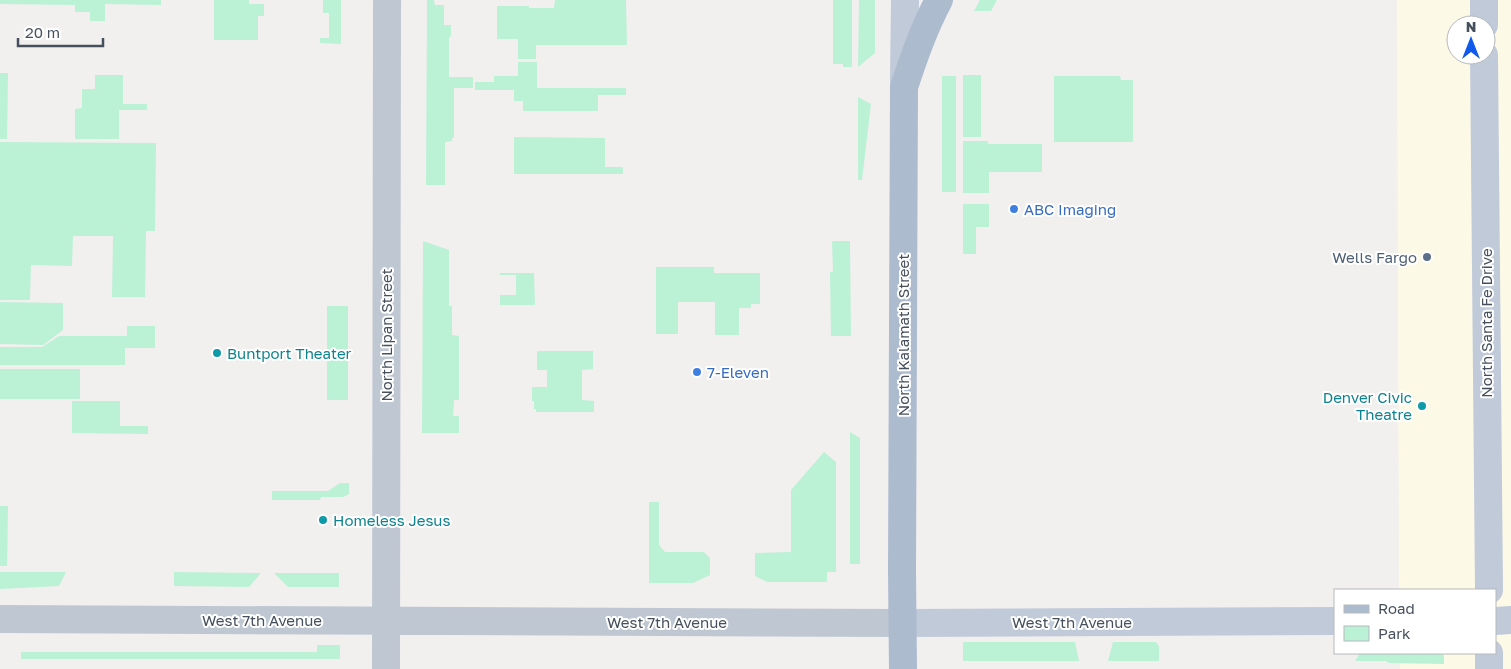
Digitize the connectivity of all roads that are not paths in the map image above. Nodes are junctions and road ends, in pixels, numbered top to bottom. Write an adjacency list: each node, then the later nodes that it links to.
1 (387, 0): 12 (street, North Lipan Street)
2 (905, 0): 7 (main road, North Kalamath Street)
3 (939, 0): 7 (main road)
4 (1484, 0): 5 (main road)
5 (1484, 15)
6 (1484, 65): 8 (main road, North Santa Fe Drive)
7 (904, 87): 14 (main road, North Kalamath Street)
8 (1488, 589)
9 (0, 619): 12 (street, West 7th Avenue)
10 (1496, 620): 11 (main road)
11 (1511, 620)
12 (386, 621): 14 (street, West 7th Avenue); 16 (street, North Lipan Street)
13 (1334, 621): 14 (main road, West 7th Avenue)
14 (903, 623): 17 (main road, North Kalamath Street)
15 (1489, 654): 18 (main road)
16 (386, 669)
17 (904, 669)
18 (1489, 669)

